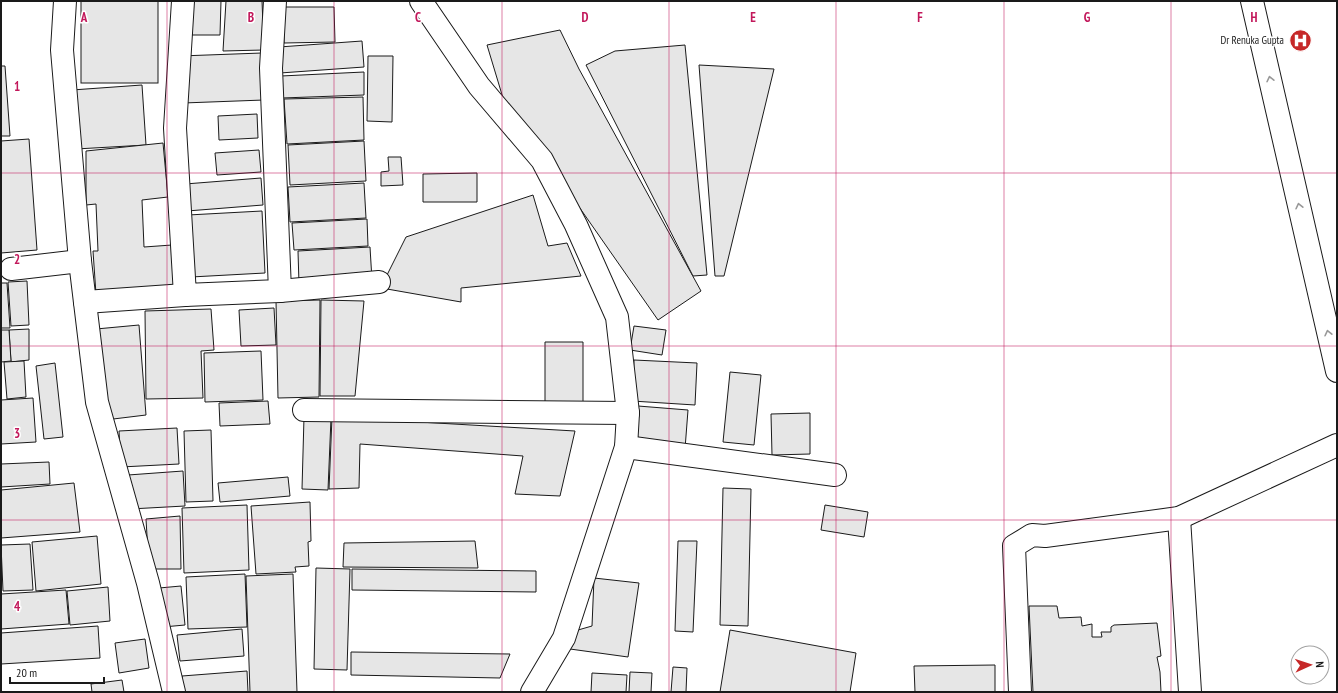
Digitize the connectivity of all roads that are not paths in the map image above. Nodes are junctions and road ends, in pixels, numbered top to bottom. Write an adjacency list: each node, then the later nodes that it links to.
1 (65, 1): 6 (street)
2 (182, 1): 10 (street)
3 (275, 1): 9 (street)
4 (421, 1): 14 (street)
5 (1252, 1): 12 (street, one-way to 5)
6 (80, 261): 7 (street); 11 (street)
7 (11, 269)
8 (379, 282): 9 (street)
9 (280, 291): 10 (street)
10 (185, 295): 11 (street)
11 (85, 302): 19 (street)
12 (1337, 371)
13 (304, 410): 14 (street)
14 (628, 413): 16 (street)
15 (1337, 445): 18 (street)
16 (626, 447): 17 (street); 20 (street)
17 (835, 475)
18 (1179, 518): 21 (street); 22 (street)
19 (174, 692)
20 (532, 692)
21 (1020, 692)
22 (1190, 692)

